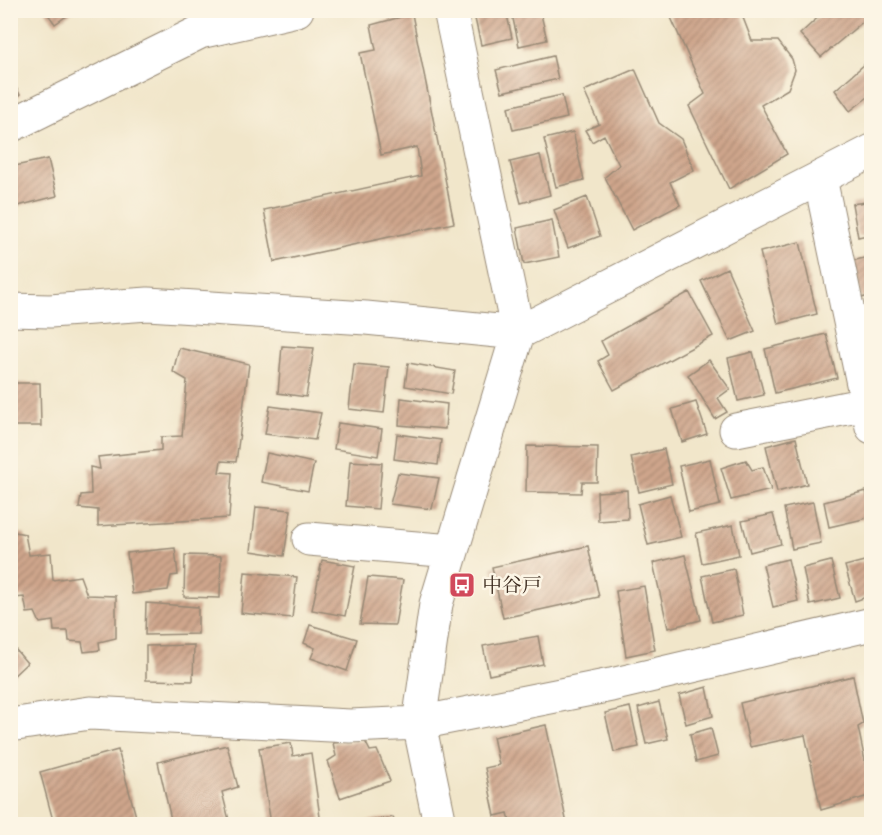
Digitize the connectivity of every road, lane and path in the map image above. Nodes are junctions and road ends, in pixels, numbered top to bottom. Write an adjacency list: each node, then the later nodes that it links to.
1 (297, 10): 3 (street)
2 (450, 10): 8 (street)
3 (10, 126)
4 (872, 151): 5 (street)
5 (820, 178): 7 (street); 8 (street)
6 (10, 310): 8 (street)
7 (862, 329): 9 (street)
8 (518, 333): 12 (street)
9 (869, 416): 10 (street)
10 (736, 430)
11 (308, 538): 12 (street)
12 (452, 550): 14 (street)
13 (872, 624): 14 (street)
14 (419, 723): 15 (street); 16 (street)
15 (10, 725)
16 (440, 825)

